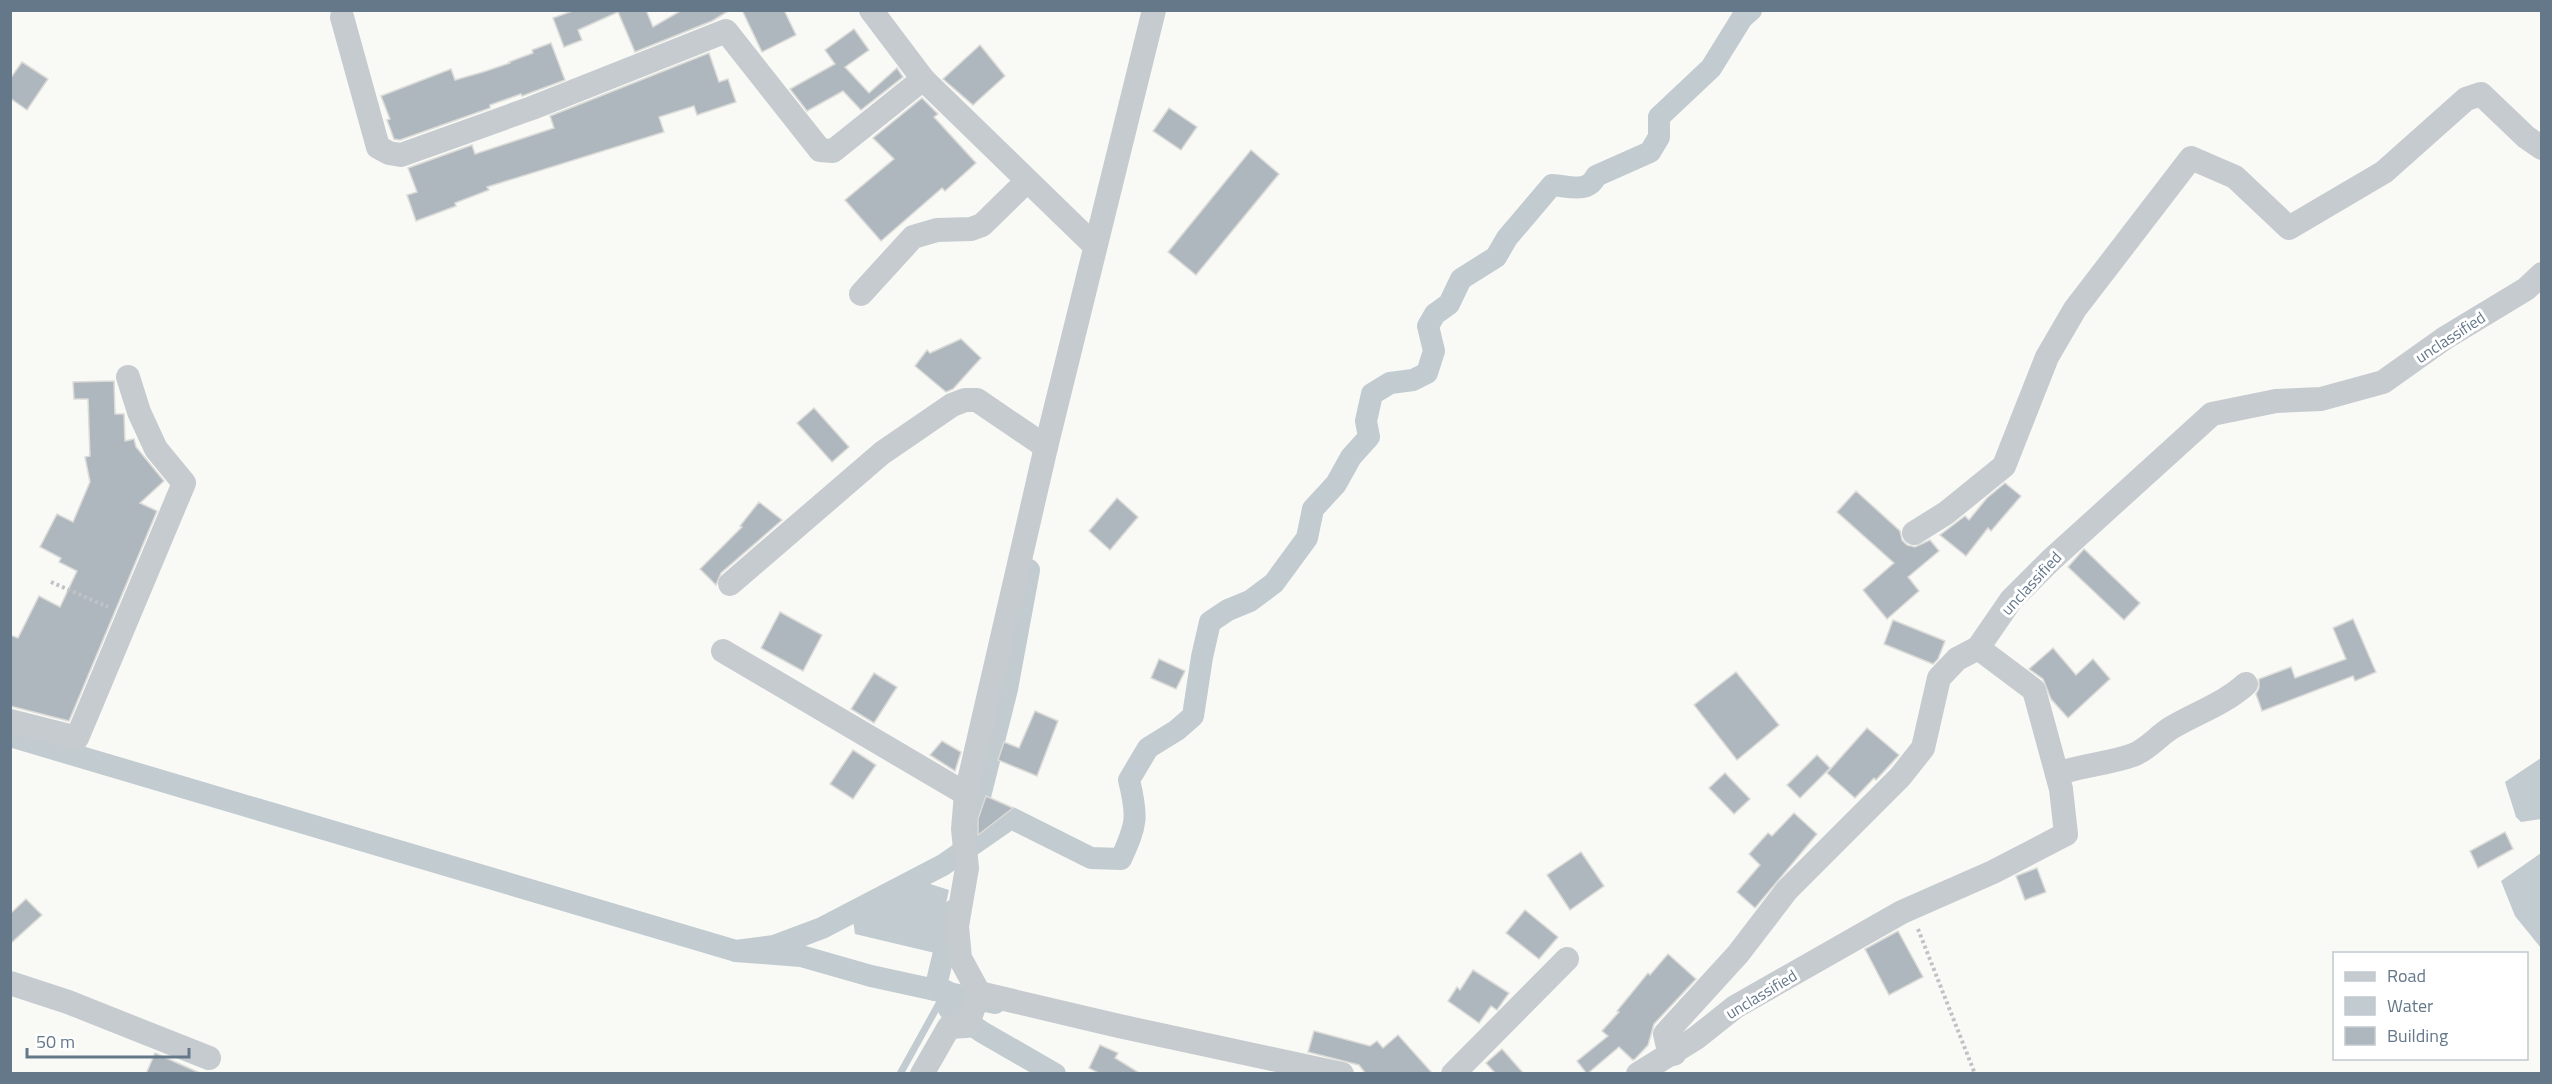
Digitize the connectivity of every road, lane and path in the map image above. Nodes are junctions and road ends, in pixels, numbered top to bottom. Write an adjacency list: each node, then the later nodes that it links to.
1 (871, 10): 4 (street)
2 (1154, 10): 7 (street)
3 (345, 13): 4 (street)
4 (923, 79): 6 (street)
5 (2541, 148): 12 (street)
6 (1027, 181): 7 (street); 9 (street)
7 (1095, 246): 11 (street)
8 (2541, 274): 16 (street, unclassified)
9 (861, 294)
10 (128, 377): 15 (street)
11 (1046, 447): 14 (street); 21 (street)
12 (1914, 533)
13 (51, 582): 15 (path)
14 (730, 584)
15 (128, 615): 19 (street)
16 (1978, 648): 20 (street, unclassified); 26 (street)
17 (723, 651): 21 (street)
18 (2246, 684): 20 (street)
19 (10, 721)
20 (2057, 774): 22 (street, unclassified)
21 (966, 794): 25 (street)
22 (1908, 909): 26 (street, unclassified); 32 (path)
23 (1567, 959): 30 (street)
24 (10, 983): 27 (street)
25 (979, 993): 28 (street); 29 (street)
26 (1674, 1054): 31 (street, unclassified)
27 (209, 1058)
28 (922, 1074)
29 (1342, 1074)
30 (1453, 1074)
31 (1638, 1074)
32 (1976, 1074)

